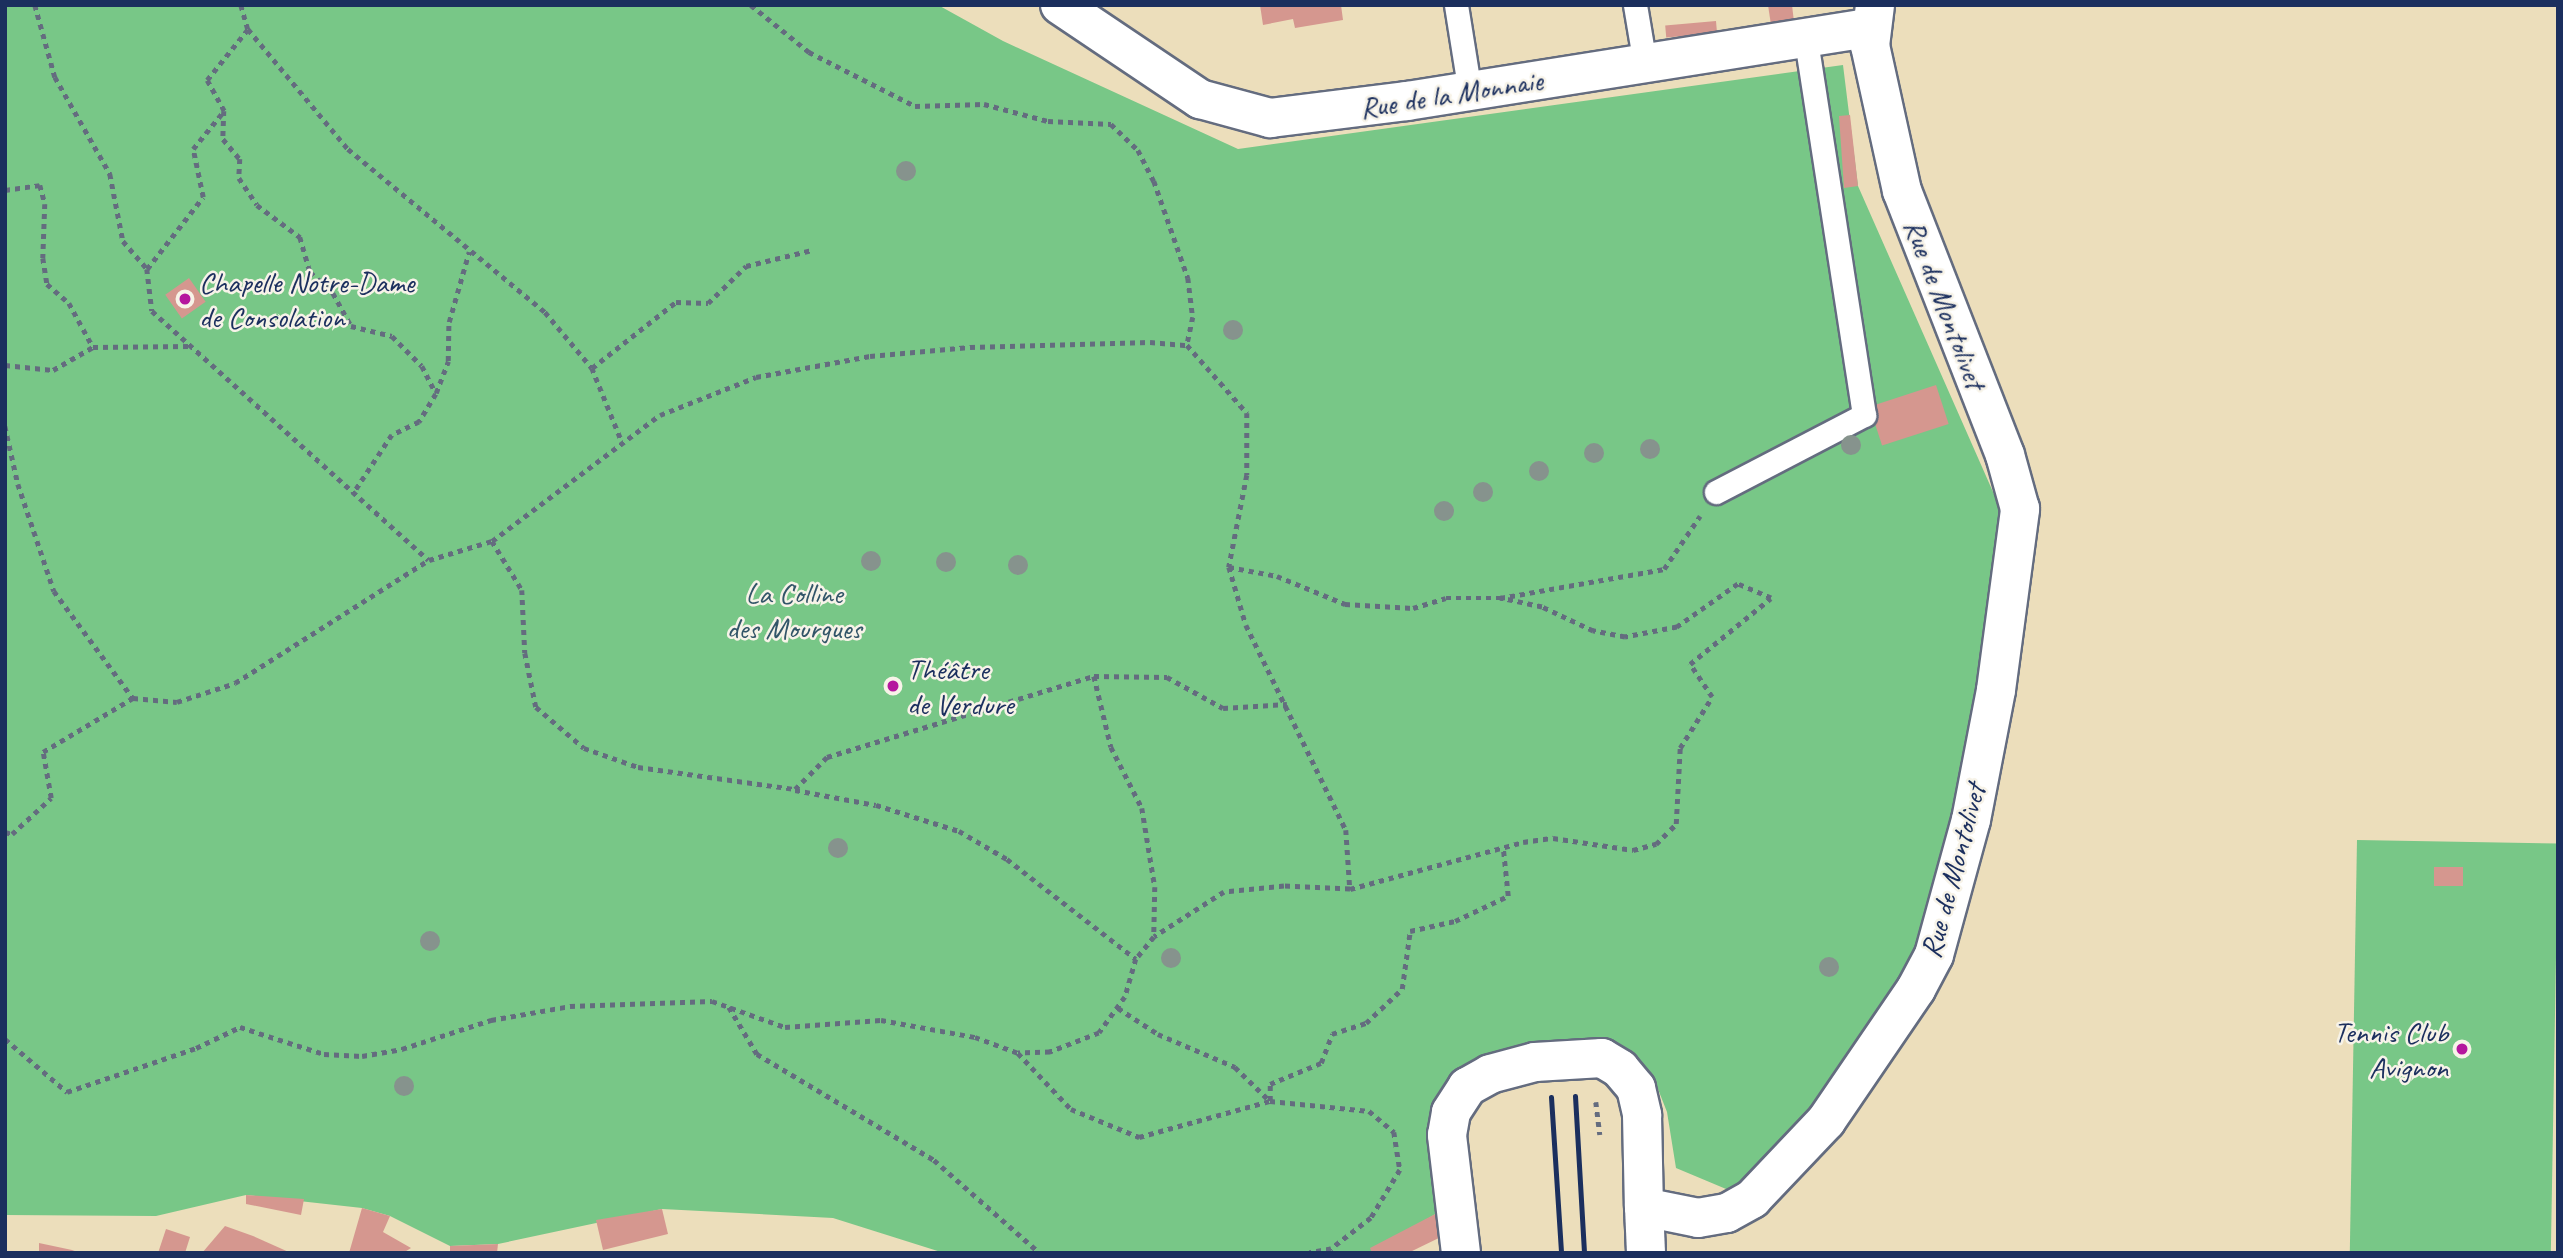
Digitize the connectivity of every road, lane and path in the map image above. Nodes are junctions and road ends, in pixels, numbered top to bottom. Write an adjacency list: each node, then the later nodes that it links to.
1 (35, 5): 16 (path)
2 (241, 5): 8 (path)
3 (751, 5): 17 (path)
4 (1060, 5): 11 (street, Rue de la Monnaie)
5 (1456, 5): 11 (lane)
6 (1635, 5): 10 (lane)
7 (1872, 17): 9 (street, Rue de la Monnaie); 47 (street, Rue de Montolivet)
8 (248, 29): 12 (path); 15 (path)
9 (1806, 40): 10 (street, Rue de la Monnaie); 25 (lane)
10 (1645, 64): 11 (street, Rue de la Monnaie)
11 (1470, 92)
12 (224, 111): 16 (path); 22 (path)
13 (5, 190): 19 (path)
14 (812, 250): 21 (path)
15 (469, 251): 21 (path); 22 (path)
16 (147, 270): 18 (path)
17 (1187, 345): 24 (path); 29 (path)
18 (191, 346): 19 (path); 26 (path)
19 (93, 347): 20 (path)
20 (5, 365)
21 (592, 368): 24 (path)
22 (436, 394): 26 (path)
23 (5, 426): 32 (path)
24 (622, 442): 27 (path)
25 (1716, 492): 30 (path)
26 (353, 494): 28 (path)
27 (492, 541): 28 (path); 34 (path)
28 (429, 560): 32 (path)
29 (1228, 567): 30 (path); 33 (path)
30 (1500, 598): 36 (path)
31 (1094, 676): 33 (path); 34 (path); 38 (path)
32 (133, 698): 35 (path)
33 (1287, 705): 37 (path)
34 (795, 789): 39 (path)
35 (5, 832)
36 (1503, 848): 37 (path); 45 (path)
37 (1350, 889): 38 (path)
38 (1154, 937): 39 (path)
39 (1136, 959): 41 (path)
40 (729, 1007): 42 (path); 43 (path); 49 (path)
41 (1118, 1008): 43 (path); 45 (path)
42 (5, 1039)
43 (1018, 1053): 45 (path)
44 (1594, 1087): 46 (path)
45 (1270, 1101): 48 (path)
46 (1601, 1143)
47 (1644, 1207): 51 (street); 52 (street)
48 (1332, 1251): 50 (path)
49 (1040, 1253)
50 (1309, 1253)
51 (1461, 1253)
52 (1646, 1253)

